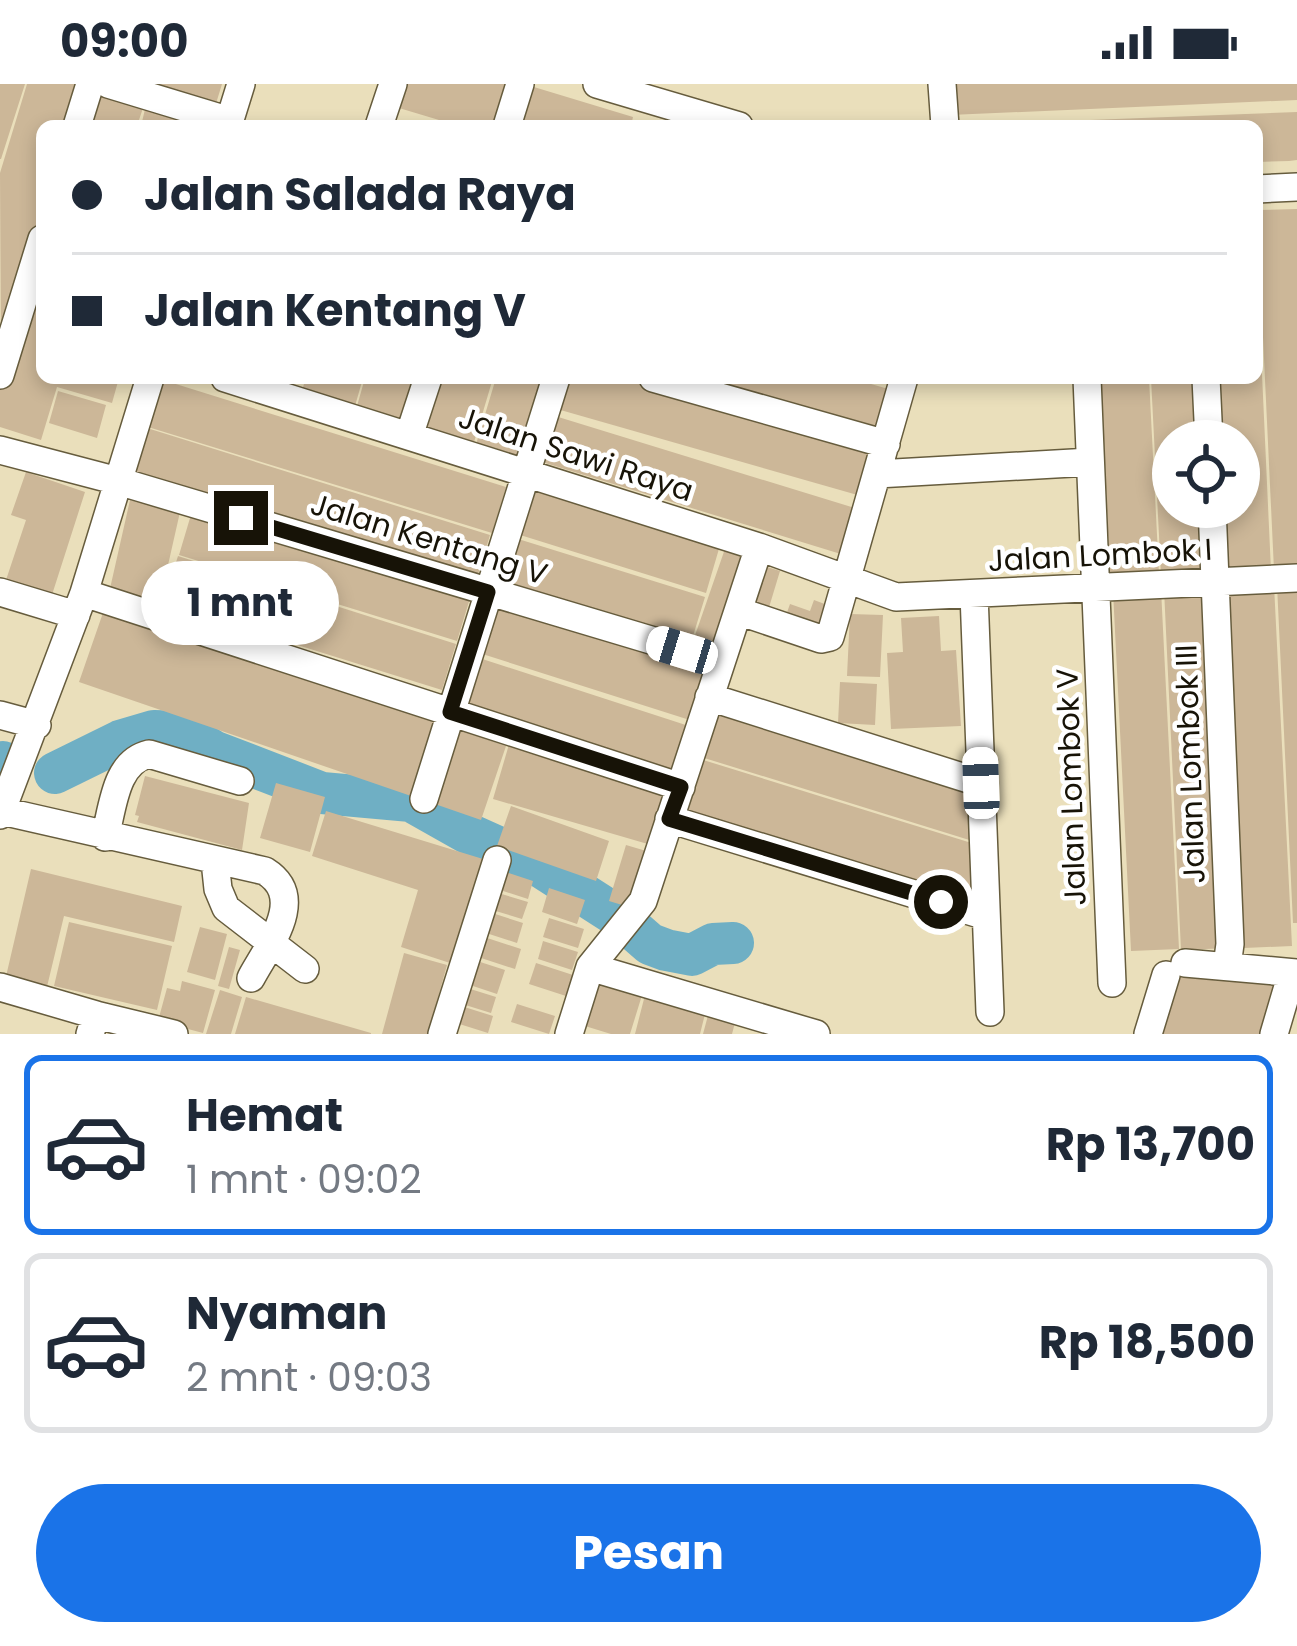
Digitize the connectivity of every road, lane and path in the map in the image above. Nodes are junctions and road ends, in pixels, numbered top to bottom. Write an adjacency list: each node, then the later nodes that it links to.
1 (90, 84): 10 (street)
2 (108, 84): 11 (street)
3 (242, 84): 12 (street)
4 (394, 84): 13 (street)
5 (520, 84): 14 (street)
6 (597, 84): 9 (street)
7 (942, 84): 16 (street)
8 (684, 97): 9 (street); 15 (street)
9 (641, 112)
10 (79, 120)
11 (217, 120)
12 (230, 120)
13 (382, 120)
14 (509, 120)
15 (728, 120)
16 (945, 120)
17 (1297, 187): 18 (street)
18 (1263, 188)
19 (36, 258): 20 (street)
20 (0, 375)
21 (148, 384): 36 (street)
22 (426, 384): 30 (street)
23 (554, 384): 34 (street)
24 (674, 384): 31 (street)
25 (902, 384): 31 (street)
26 (1087, 384): 33 (street, Jalan Lombok V)
27 (1205, 384): 29 (street)
28 (292, 388): 30 (street, Jalan Sawi Raya)
29 (1208, 420)
30 (410, 436): 34 (street, Jalan Sawi Raya)
31 (886, 444): 35 (street)
32 (0, 450): 36 (street, Jalan Kentang V)
33 (1090, 462): 35 (street); 42 (street, Jalan Lombok V)
34 (526, 473): 38 (street, Jalan Sawi Raya); 44 (street)
35 (877, 474): 39 (street)
36 (118, 481): 44 (street, Jalan Kentang V); 47 (street)
37 (1213, 528): 41 (street, Jalan Lombok III)
38 (759, 547): 39 (street, Jalan Sawi Raya); 48 (street)
39 (847, 577): 46 (street, Jalan Sawi Raya); 48 (street)
40 (1297, 578): 41 (street, Jalan Lombok I)
41 (1215, 582): 42 (street, Jalan Lombok I); 65 (street, Jalan Lombok III)
42 (1095, 588): 45 (street, Jalan Lombok I); 70 (street, Jalan Lombok V)
43 (0, 592): 47 (street)
44 (488, 592): 49 (street, Jalan Kentang V); 51 (street)
45 (974, 594): 46 (street, Jalan Lombok I); 55 (street)
46 (905, 597)
47 (80, 604): 51 (street); 53 (street)
48 (738, 610): 49 (street)
49 (721, 661): 50 (street)
50 (709, 697): 55 (street); 56 (street)
51 (450, 712): 56 (street); 57 (street)
52 (0, 715): 53 (street)
53 (33, 734): 58 (street)
54 (239, 782): 60 (street)
55 (981, 783): 63 (street)
56 (681, 787): 59 (street)
57 (424, 799)
58 (4, 806): 60 (street)
59 (669, 819): 63 (street); 66 (street)
60 (105, 837): 62 (street)
61 (497, 860): 75 (street)
62 (215, 861): 64 (street); 64 (street)
63 (986, 916): 72 (street)
64 (272, 940): 67 (street); 69 (street)
65 (1228, 956): 68 (street); 78 (street)
66 (597, 959): 76 (street); 77 (street)
67 (305, 969)
68 (1294, 973): 79 (street)
69 (251, 978)
70 (1112, 983)
71 (0, 987): 73 (street)
72 (990, 1012)
73 (93, 1024): 74 (street)
74 (175, 1034)
75 (442, 1034)
76 (569, 1034)
77 (816, 1034)
78 (1148, 1034)
79 (1274, 1034)

